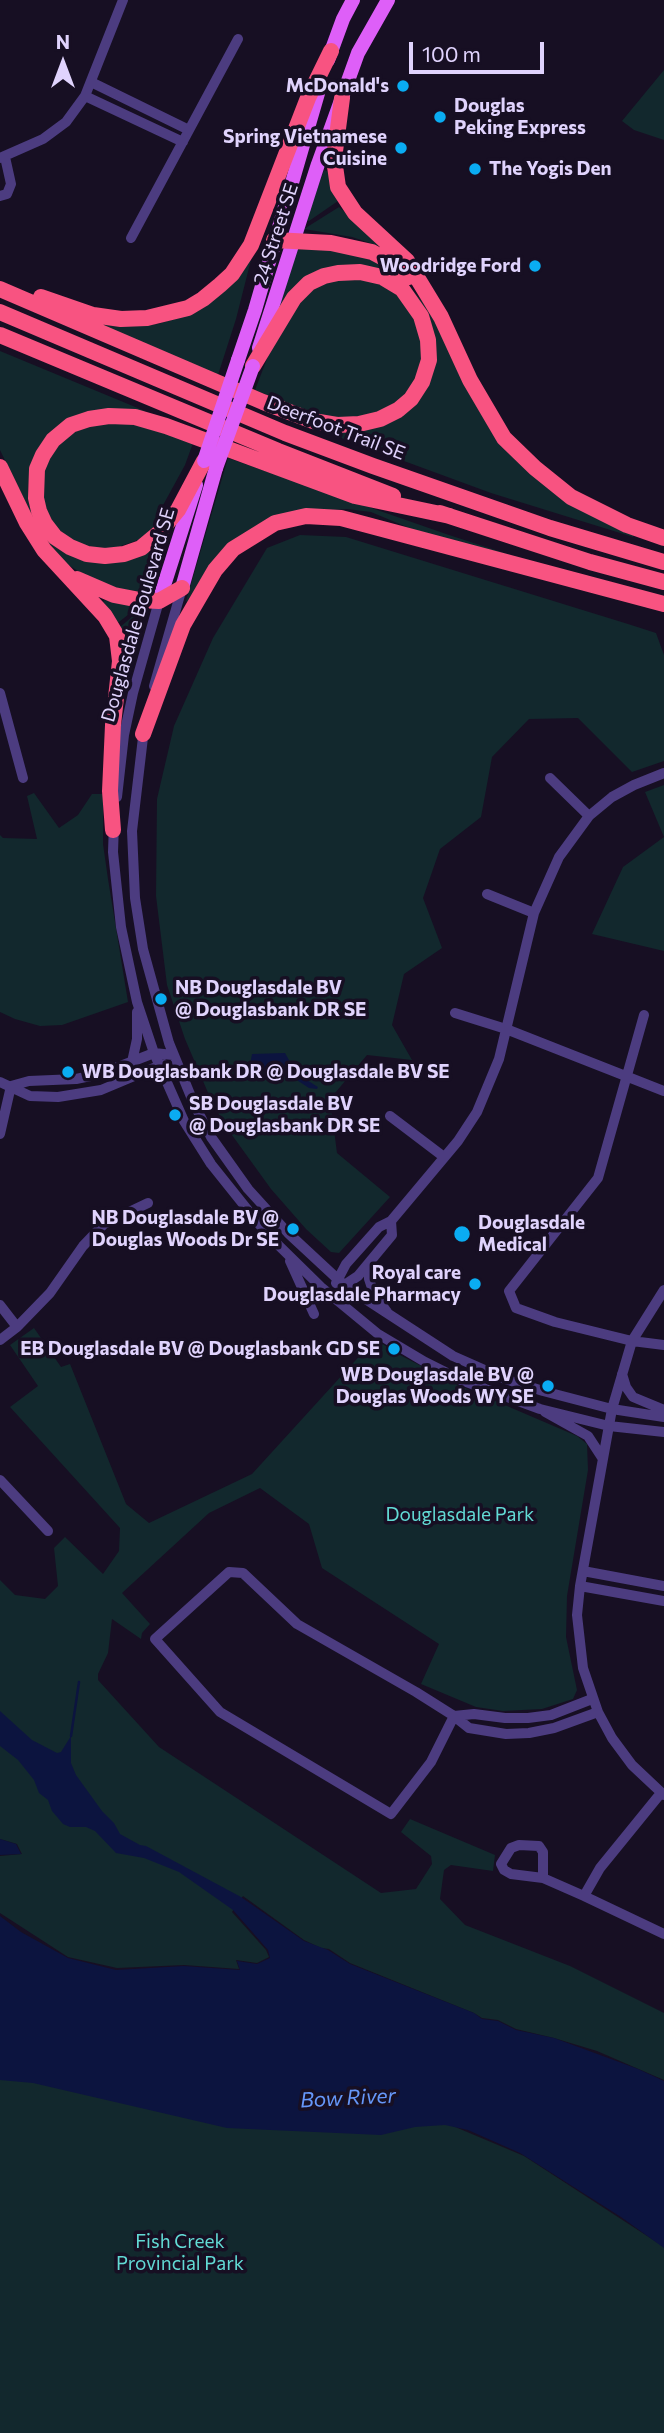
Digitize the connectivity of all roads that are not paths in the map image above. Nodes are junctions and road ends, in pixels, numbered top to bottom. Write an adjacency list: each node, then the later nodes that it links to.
1 (123, 0): 6 (street)
2 (354, 0): 5 (main road, 24 Street SE)
3 (390, 1): 8 (main road, 24 Street SE)
4 (239, 39): 9 (street)
5 (331, 51): 13 (main road, 24 Street SE); 15 (highway)
6 (91, 82): 7 (street); 9 (street)
7 (85, 96): 9 (street); 10 (street)
8 (342, 98): 14 (main road, 24 Street SE); 17 (highway)
9 (186, 136): 12 (street)
10 (2, 158): 11 (street)
11 (0, 196)
12 (131, 238)
13 (274, 240): 14 (highway); 20 (main road, 24 Street SE)
14 (294, 240): 17 (highway); 20 (main road, 24 Street SE)
15 (0, 282)
16 (0, 289): 20 (highway)
17 (427, 293): 24 (highway)
18 (0, 312): 25 (highway, Deerfoot Trail SE)
19 (0, 335): 23 (highway)
20 (245, 363): 21 (main road, Douglasdale Boulevard SE, bridge)
21 (210, 464): 23 (highway); 28 (main road, Douglasdale Boulevard SE); 29 (main road, Douglasdale Boulevard SE)
22 (0, 467): 26 (highway)
23 (450, 516): 27 (highway)
24 (664, 538)
25 (664, 562)
26 (64, 570): 29 (highway); 38 (highway)
27 (664, 582)
28 (182, 588): 29 (highway); 33 (street, Douglasdale Boulevard SE)
29 (159, 601): 38 (street, Douglasdale Boulevard SE)
30 (664, 604): 33 (highway)
31 (0, 694): 32 (street)
32 (3, 716): 35 (street)
33 (143, 734): 46 (street, Douglasdale Boulevard SE)
34 (664, 773): 37 (street)
35 (23, 778)
36 (550, 778): 37 (street)
37 (589, 816): 40 (street)
38 (113, 830): 41 (street, Douglasdale Boulevard SE)
39 (487, 894): 40 (street)
40 (534, 913): 44 (street)
41 (137, 1002): 45 (street, Douglasdale Boulevard SE); 47 (street)
42 (454, 1013): 44 (street)
43 (644, 1015): 49 (street)
44 (506, 1029): 49 (street); 55 (street)
45 (154, 1053): 46 (street); 47 (street); 48 (street, Douglasdale Boulevard SE)
46 (173, 1055): 48 (street); 60 (street, Douglasdale Boulevard SE)
47 (132, 1062): 51 (street)
48 (160, 1066): 51 (street); 58 (street, Douglasdale Boulevard SE)
49 (626, 1076): 52 (street); 68 (street)
50 (0, 1082): 51 (street)
51 (12, 1086): 54 (street)
52 (664, 1091)
53 (390, 1116): 55 (street)
54 (0, 1134)
55 (444, 1157): 57 (street)
56 (148, 1203): 66 (street)
57 (391, 1222): 59 (street); 60 (street)
58 (288, 1255): 62 (street, Douglasdale Boulevard SE); 64 (street)
59 (369, 1264): 60 (street); 65 (street)
60 (341, 1283): 62 (street); 65 (street, Douglasdale Boulevard SE)
61 (664, 1290): 68 (street)
62 (330, 1295): 71 (street, Douglasdale Boulevard SE)
63 (0, 1305): 66 (street)
64 (314, 1314)
65 (390, 1317): 72 (street, Douglasdale Boulevard SE)
66 (17, 1327): 67 (street)
67 (0, 1340)
68 (632, 1341): 69 (street); 70 (street)
69 (664, 1345)
70 (622, 1374): 72 (street); 73 (street)
71 (540, 1409): 75 (street, Douglasdale Boulevard SE); 77 (street)
72 (612, 1409): 74 (street, Douglasdale Boulevard SE); 75 (street)
73 (664, 1410)
74 (664, 1417)
75 (608, 1426): 76 (street, Douglasdale Boulevard SE); 77 (street)
76 (664, 1432)
77 (603, 1459): 80 (street)
78 (0, 1480): 79 (street)
79 (48, 1531)
80 (583, 1571): 81 (street); 82 (street)
81 (580, 1586): 83 (street); 84 (street)
82 (664, 1586)
83 (664, 1601)
84 (592, 1699): 85 (street); 86 (street)
85 (598, 1712): 86 (street); 87 (street)
86 (454, 1716): 86 (street)
87 (662, 1794): 89 (street)
88 (543, 1878): 89 (street)
89 (584, 1896): 90 (street)
90 (664, 1934)

